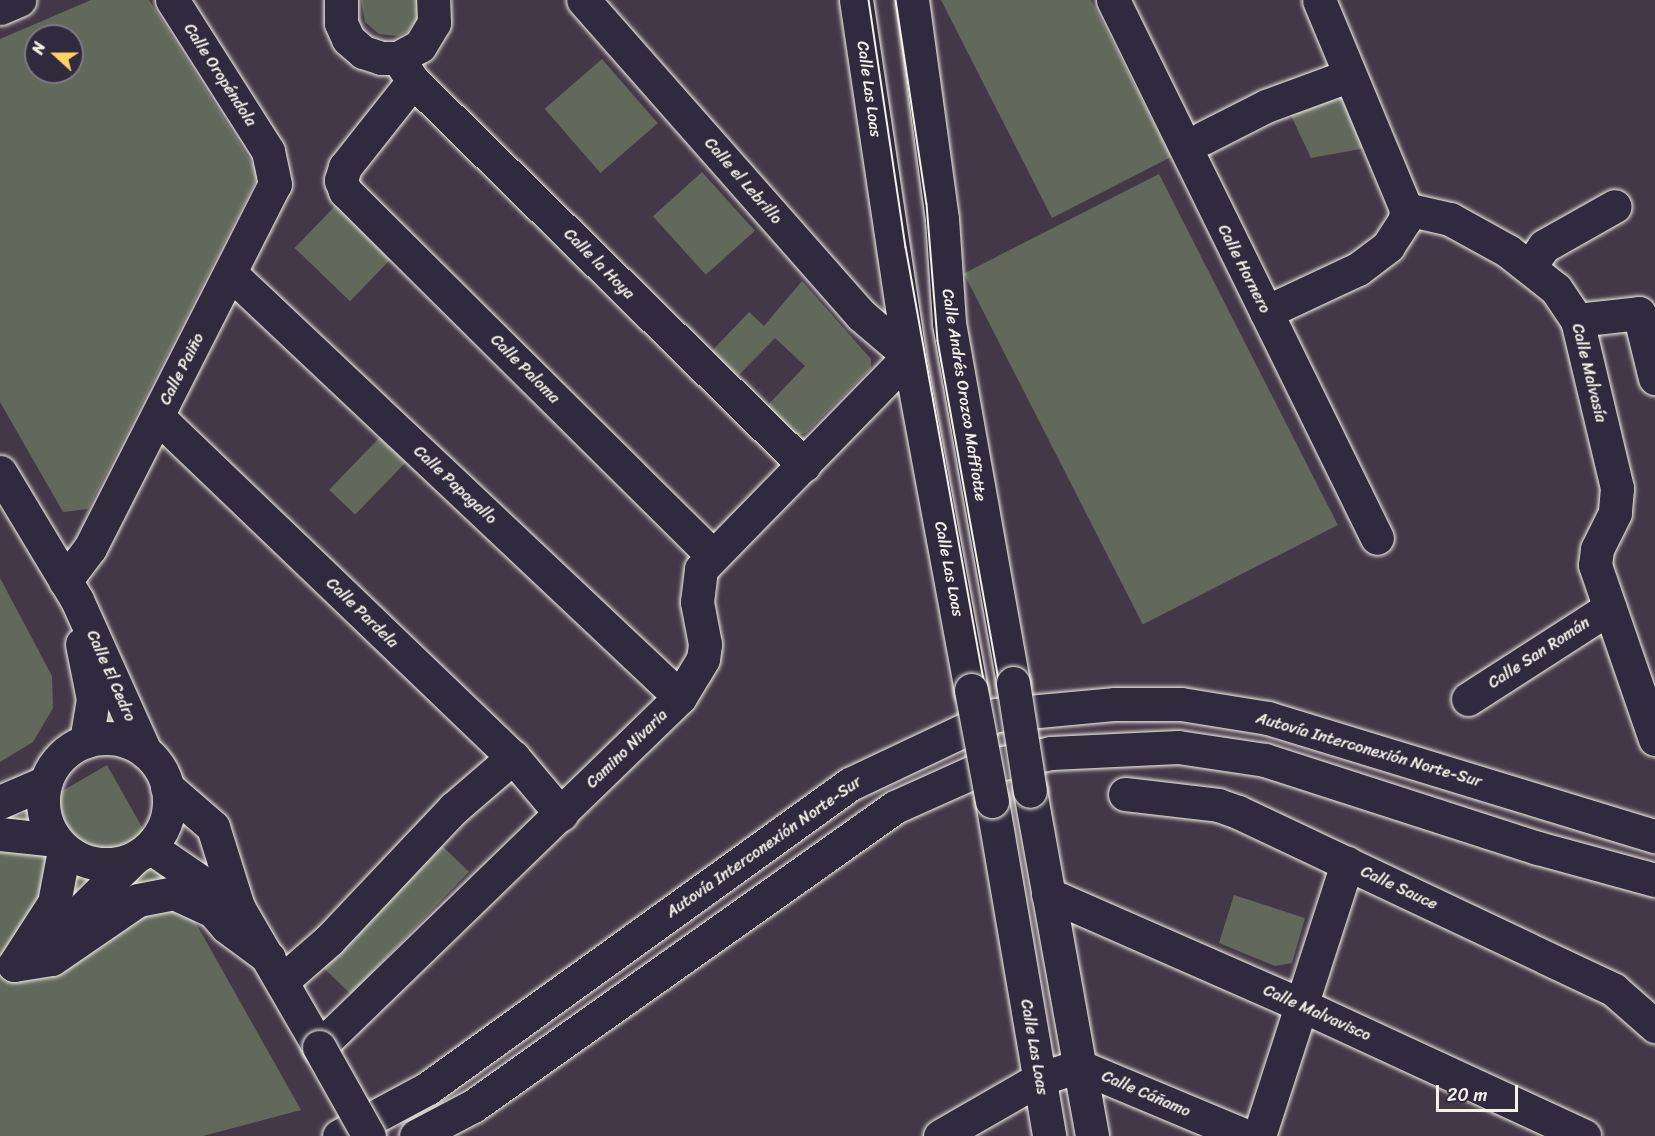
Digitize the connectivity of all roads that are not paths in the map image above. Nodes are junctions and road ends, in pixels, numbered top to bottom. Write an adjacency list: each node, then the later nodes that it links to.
1 (19, 0): 10 (main road)
2 (172, 0): 15 (main road, Calle Oropéndola)
3 (341, 0): 12 (main road)
4 (459, 0): 11 (main road)
5 (583, 0): 22 (main road, Calle el Lebrillo)
6 (856, 0): 22 (main road, Calle Las Loas)
7 (912, 0): 42 (main road, Calle Andrés Orozco Maffiotte, bridge)
8 (1113, 0): 20 (main road, Calle Hornero)
9 (1319, 0): 13 (main road)
10 (0, 7)
11 (433, 11): 12 (main road)
12 (406, 69): 27 (main road, Calle la Hoya); 30 (main road, Calle Paloma)
13 (1348, 76): 14 (main road); 17 (main road)
14 (1203, 138)
15 (268, 151): 19 (main road, Calle Paiño)
16 (1615, 206): 18 (main road)
17 (1406, 209): 18 (main road, Calle Malvasía); 20 (main road)
18 (1530, 266): 21 (main road, Calle Malvasía)
19 (230, 273): 26 (main road, Calle Paiño); 33 (main road, Calle Papagallo)
20 (1266, 312): 29 (main road, Calle Hornero)
21 (1577, 320): 23 (main road); 32 (main road, Calle Malvasía)
22 (909, 356): 24 (main road, Calle Las Loas); 25 (main road, Camino Nivaria)
23 (1655, 378)
24 (918, 405): 25 (main road, Camino Nivaria); 44 (main road, Calle Las Loas, bridge)
25 (853, 413): 27 (main road, Camino Nivaria)
26 (158, 417): 31 (main road, Calle Paiño); 38 (main road, Calle Pardela)
27 (804, 465): 30 (main road, Camino Nivaria)
28 (0, 472): 31 (main road, Calle El Cedro)
29 (1377, 538)
30 (713, 556): 33 (main road, Camino Nivaria)
31 (71, 590): 36 (main road, Calle El Cedro); 37 (main road, Calle El Cedro)
32 (1609, 608): 34 (main road, Calle San Román); 35 (main road, Calle Malvasía)
33 (680, 697): 45 (main road, Camino Nivaria)
34 (1468, 699)
35 (1655, 739)
36 (86, 741): 37 (main road); 39 (main road)
37 (145, 751): 40 (main road)
38 (513, 757): 45 (main road, Calle Pardela); 55 (main road)
39 (46, 782): 43 (main road); 48 (main road)
40 (167, 787): 49 (main road); 53 (main road)
41 (1125, 794): 50 (main road, Calle Sauce)
42 (1032, 801): 44 (main road); 52 (main road)
43 (0, 802)
44 (994, 809): 60 (main road, Calle Las Loas)
45 (561, 814): 58 (main road, Camino Nivaria)
46 (0, 834): 48 (main road)
47 (1655, 836): 61 (main road, Autovía Interconexión Norte-Sur)
48 (60, 845): 49 (main road); 54 (main road)
49 (142, 853): 53 (main road); 54 (main road)
50 (1347, 863): 56 (main road); 57 (main road, Calle Sauce)
51 (1655, 880): 63 (main road)
52 (1048, 894): 56 (main road, Calle Malvavisco); 59 (main road)
53 (238, 907): 55 (main road)
54 (7, 970): 55 (main road)
55 (275, 970): 58 (main road)
56 (1301, 1005): 68 (main road); 69 (main road, Calle Malvavisco)
57 (1655, 1026)
58 (319, 1047): 62 (main road, bridge)
59 (1079, 1066): 60 (main road); 66 (main road); 67 (main road, Calle Cáñamo)
60 (1039, 1079): 64 (main road); 65 (main road, Calle Las Loas)
61 (339, 1136)
62 (369, 1136)
63 (416, 1136)
64 (940, 1136)
65 (1049, 1136)
66 (1092, 1136)
67 (1246, 1136)
68 (1258, 1136)
69 (1584, 1136)

